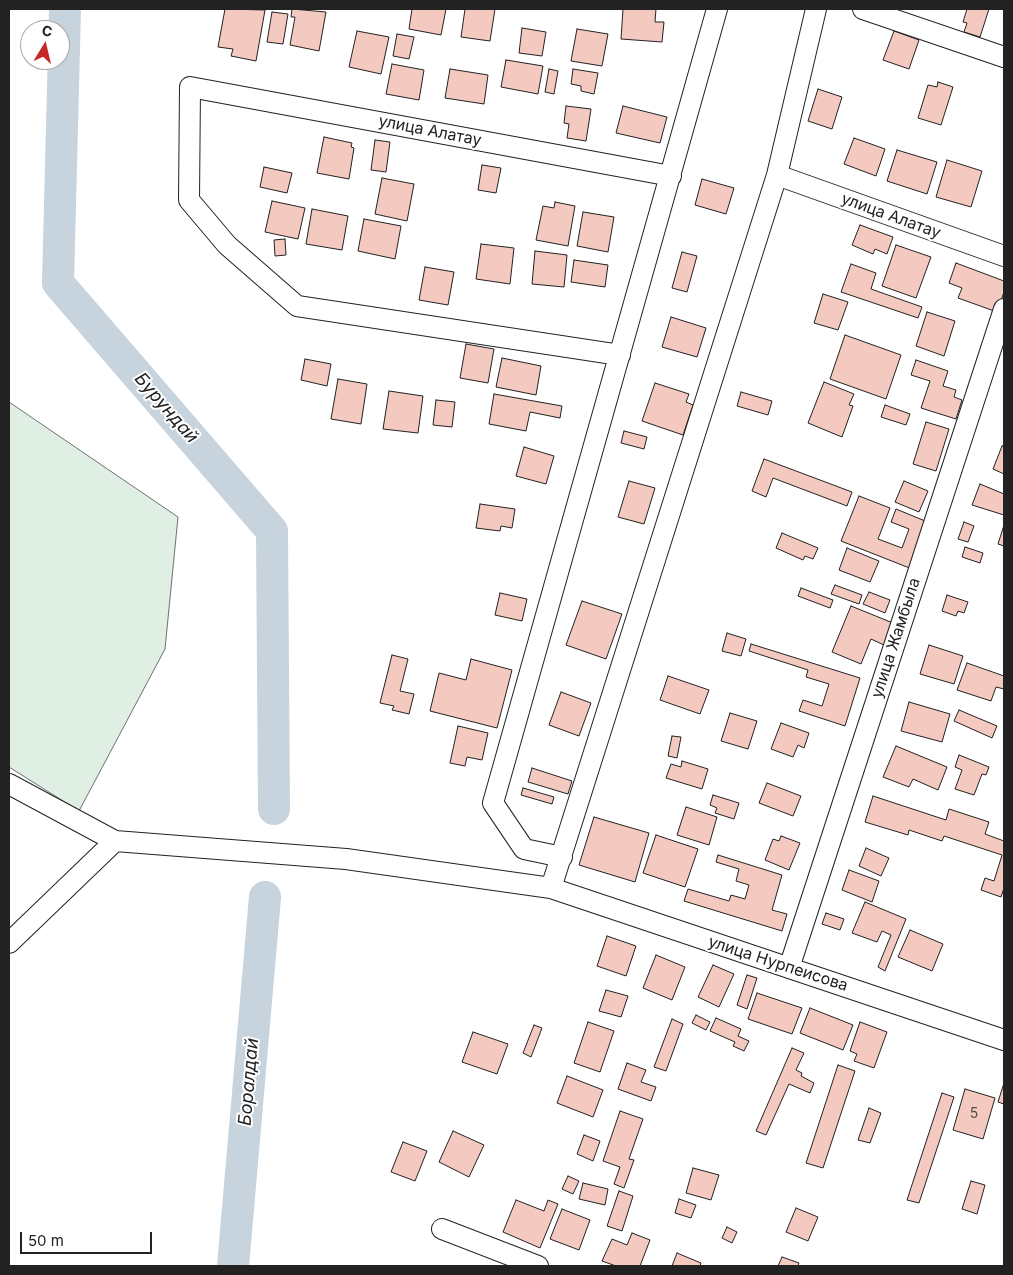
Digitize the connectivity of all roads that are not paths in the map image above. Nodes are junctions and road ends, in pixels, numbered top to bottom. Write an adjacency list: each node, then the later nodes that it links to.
1 (717, 9): 6 (street)
2 (816, 9): 5 (street)
3 (863, 9): 4 (street)
4 (1004, 58)
5 (777, 175): 7 (street, улица Алатау); 12 (street)
6 (671, 176): 9 (street); 9 (street, улица Алатау)
7 (1004, 256)
8 (1004, 308): 15 (street, улица Жамбыла)
9 (620, 355): 12 (street)
10 (9, 784): 11 (street)
11 (115, 841): 13 (street, улица Нурпеисова); 14 (street)
12 (562, 857): 13 (street)
13 (551, 888): 15 (street, улица Нурпеисова)
14 (9, 943)
15 (789, 968): 16 (street, улица Нурпеисова)
16 (1004, 1040)
17 (442, 1229): 18 (street)
18 (538, 1266)

